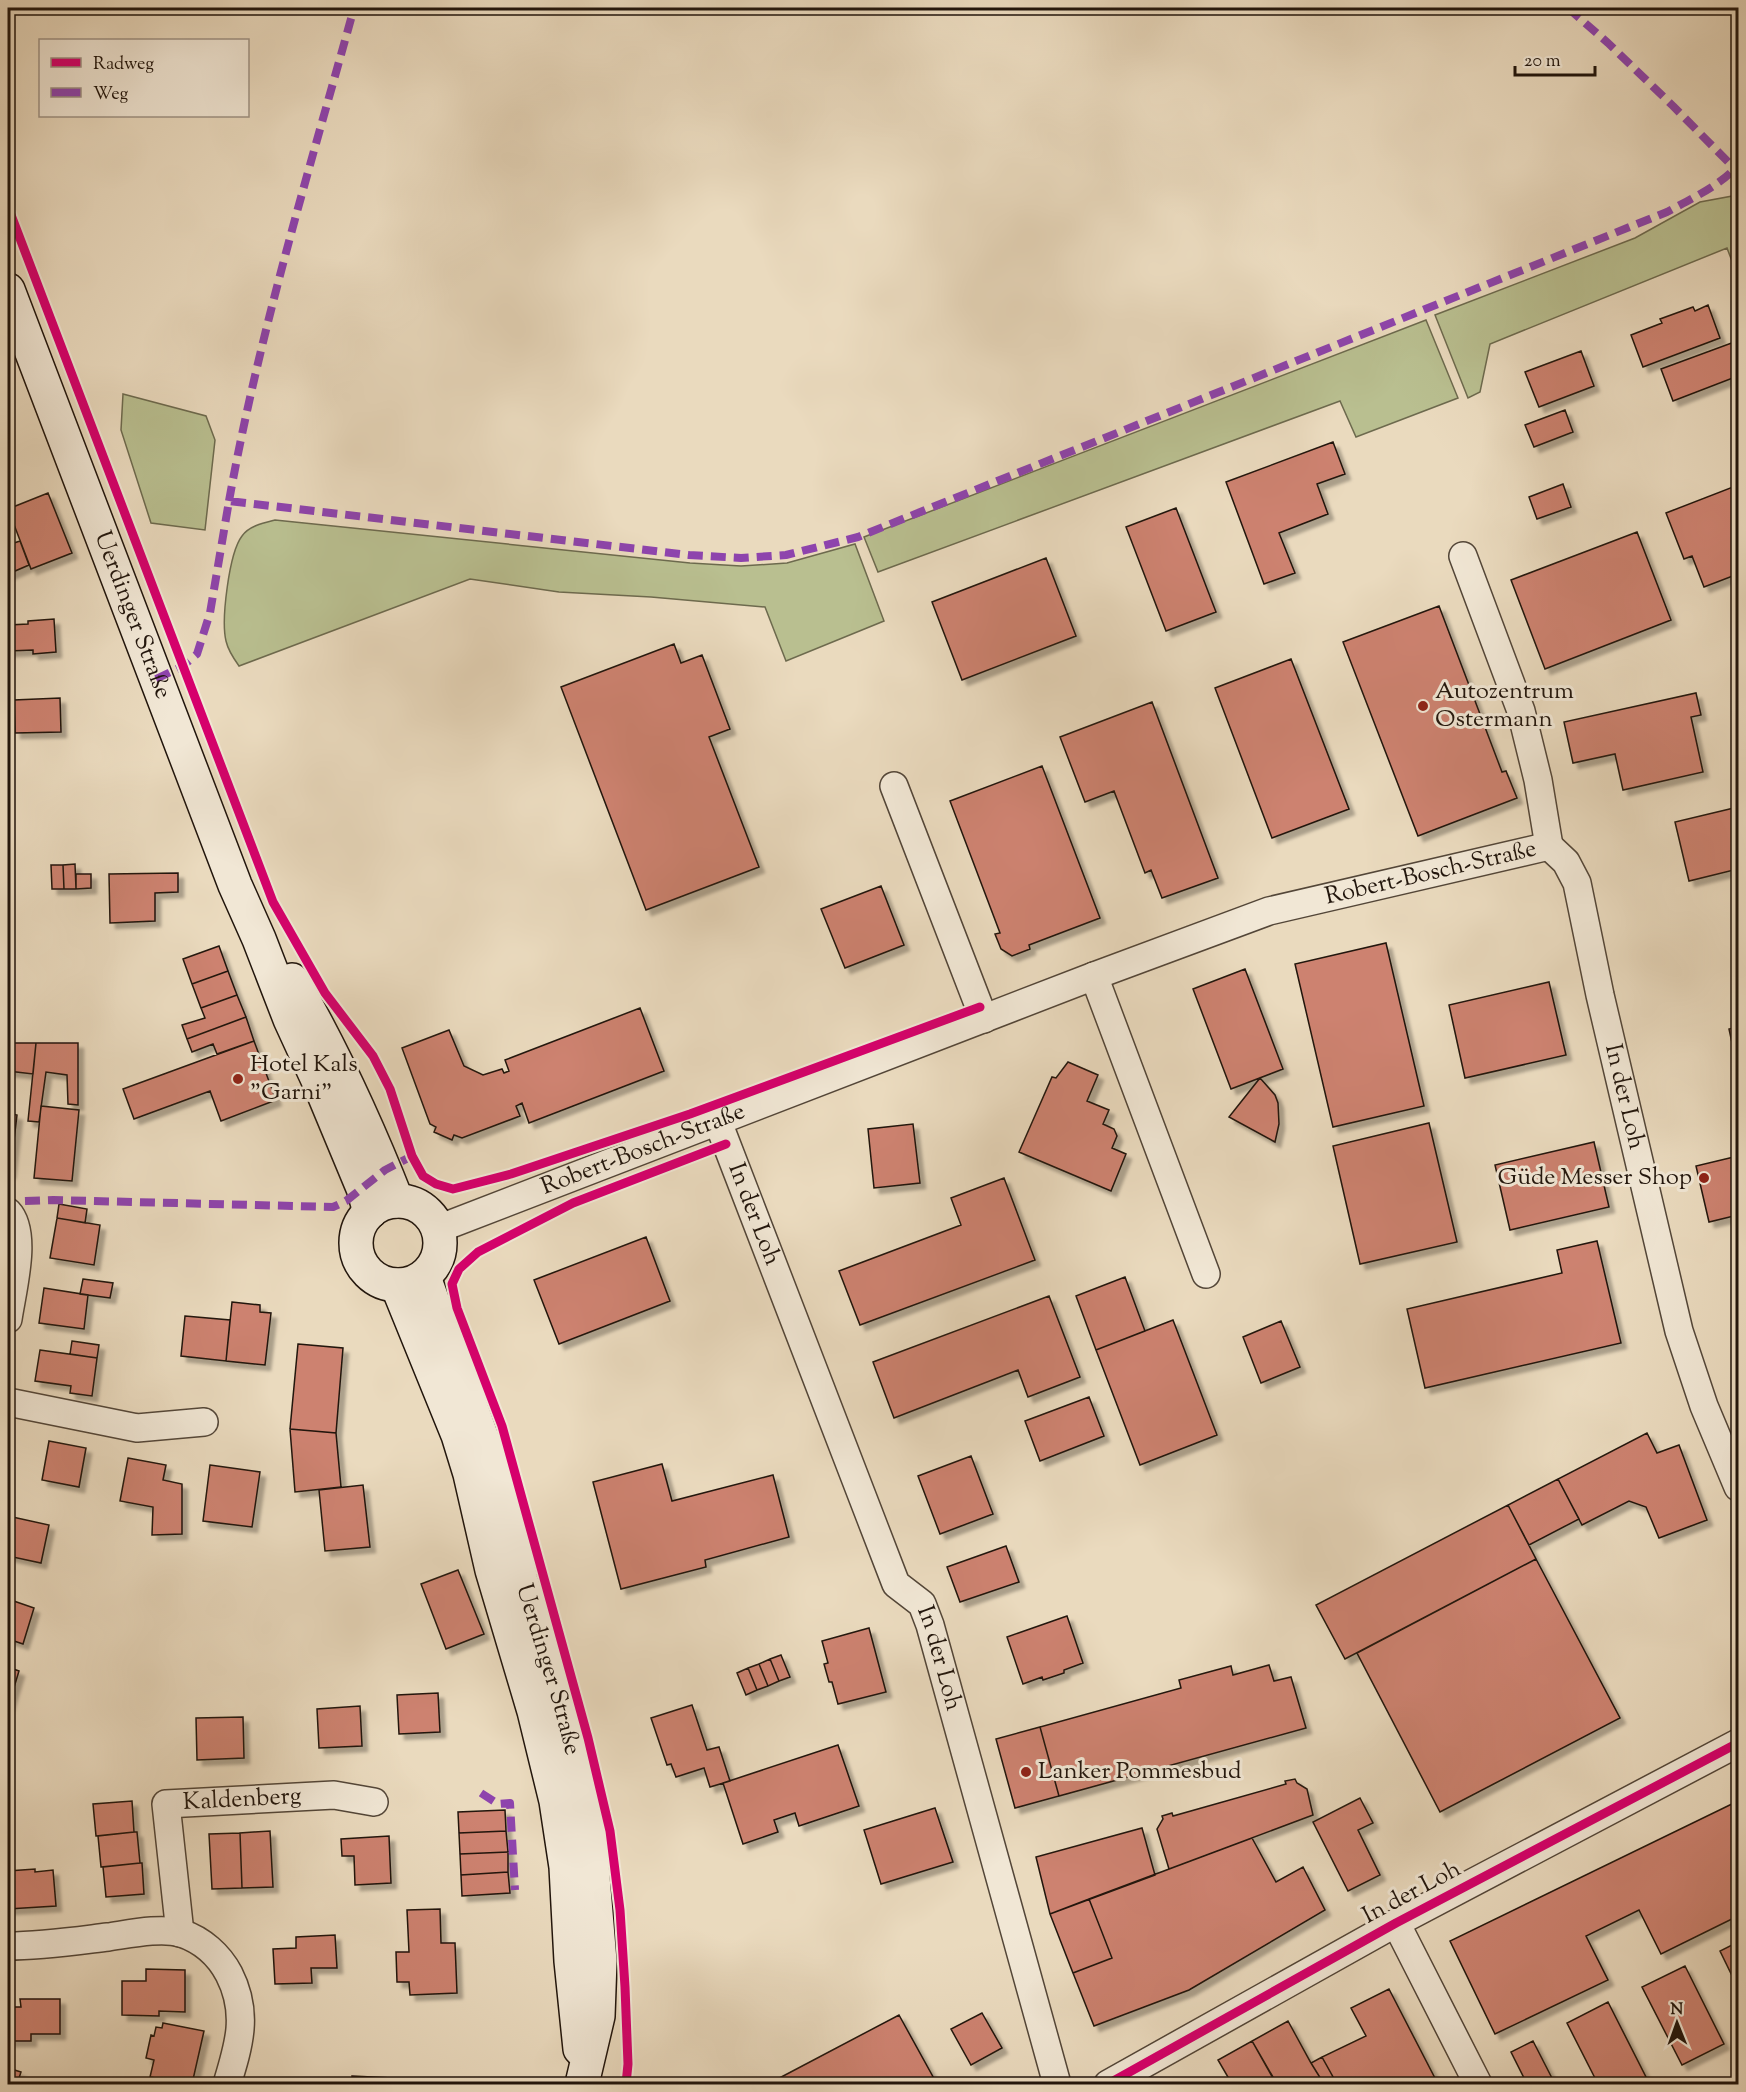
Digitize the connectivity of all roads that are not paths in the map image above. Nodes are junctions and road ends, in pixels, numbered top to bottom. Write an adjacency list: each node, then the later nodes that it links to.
1 (8, 290): 8 (street, Uerdinger Straße)
2 (1462, 556): 4 (street, Robert-Bosch-Straße)
3 (894, 786): 6 (street)
4 (1549, 846): 5 (street, Robert-Bosch-Straße); 16 (street, In der Loh)
5 (1094, 976): 6 (street, Robert-Bosch-Straße); 11 (street)
6 (984, 1018): 7 (street, Robert-Bosch-Straße)
7 (707, 1126): 10 (street, Robert-Bosch-Straße); 24 (street, In der Loh)
8 (384, 1206): 10 (street); 12 (street)
9 (8, 1212): 13 (street)
10 (438, 1229): 12 (street)
11 (1206, 1274)
12 (410, 1281): 22 (street, Uerdinger Straße)
13 (8, 1318)
14 (8, 1402): 15 (street)
15 (204, 1422)
16 (1738, 1487)
17 (1738, 1743): 19 (street, In der Loh)
18 (374, 1802): 20 (street, Kaldenberg)
19 (1396, 1923): 25 (street, In der Loh); 26 (street, In der Loh)
20 (180, 1933): 21 (street); 23 (street)
21 (8, 1946)
22 (582, 2080)
23 (227, 2085)
24 (1057, 2085)
25 (1108, 2085)
26 (1478, 2085)

